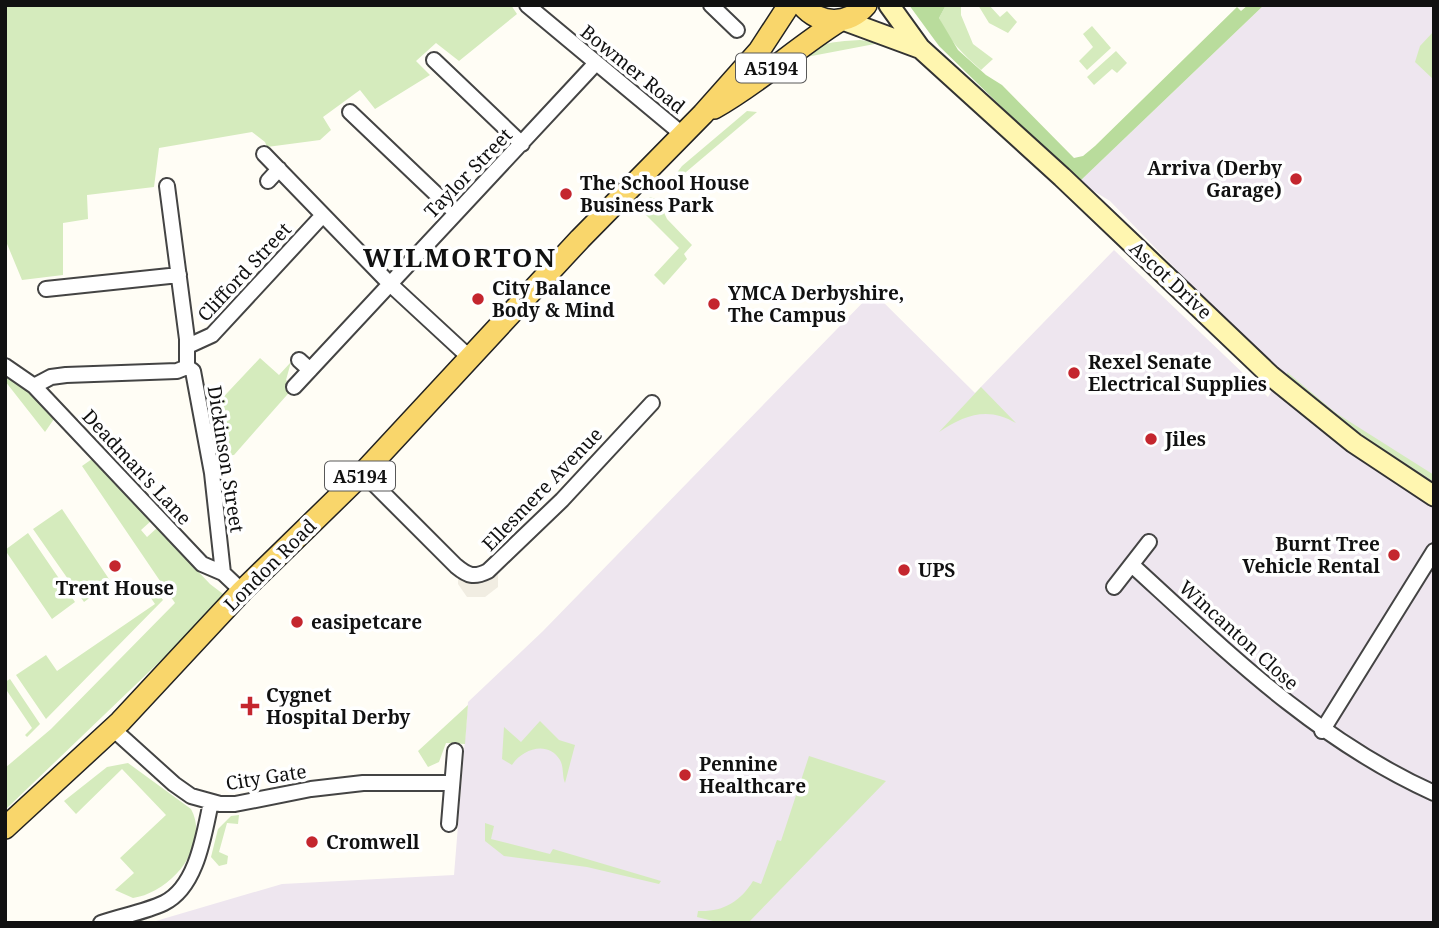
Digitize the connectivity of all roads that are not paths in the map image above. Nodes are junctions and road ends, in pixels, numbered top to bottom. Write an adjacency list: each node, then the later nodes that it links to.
1 (789, 5): 13 (main road, London Road / A5194)
2 (802, 5): 7 (main road)
3 (866, 5): 7 (main road, London Road)
4 (889, 5): 9 (street, Ascot Drive)
5 (527, 7): 11 (street, Bowmer Road)
6 (718, 8): 8 (street)
7 (841, 21): 9 (street, Ascot Drive); 13 (main road, London Road / A5194)
8 (737, 30)
9 (920, 48): 33 (street, Ascot Drive)
10 (434, 60): 15 (street)
11 (596, 63): 14 (street, Bowmer Road); 15 (street, Taylor Street)
12 (350, 113): 20 (street)
13 (703, 114): 14 (main road, London Road / A5194)
14 (682, 134): 26 (main road, London Road / A5194)
15 (522, 144): 20 (street, Taylor Street)
16 (264, 154): 17 (street)
17 (279, 169): 18 (street); 21 (street)
18 (268, 181)
19 (167, 186): 22 (street, Dickinson Street)
20 (455, 212): 23 (street, Taylor Street)
21 (323, 215): 23 (street); 25 (street, Clifford Street)
22 (179, 275): 24 (street); 25 (street, Dickinson Street)
23 (390, 284): 26 (street); 30 (street, Taylor Street)
24 (46, 289)
25 (188, 346): 28 (street, Dickinson Street)
26 (469, 357): 32 (main road, London Road / A5194)
27 (5, 366): 29 (street, Deadman's Lane)
28 (187, 367): 29 (street); 37 (street, Dickinson Street)
29 (34, 386): 37 (street, Deadman's Lane)
30 (294, 387)
31 (652, 403): 32 (street, Ellesmere Avenue)
32 (363, 473): 39 (main road, London Road / A5194)
33 (1434, 496)
34 (1149, 542): 36 (street)
35 (1434, 551): 41 (street)
36 (1132, 565): 38 (street); 41 (street, Wincanton Close)
37 (223, 573): 39 (street, Deadman's Lane)
38 (1114, 587)
39 (242, 591): 40 (main road, London Road / A5194)
40 (113, 729): 45 (street, City Gate); 47 (main road, London Road / A5194)
41 (1322, 731): 44 (street, Wincanton Close)
42 (454, 751): 43 (street)
43 (452, 783): 45 (street, City Gate); 46 (street)
44 (1434, 793)
45 (211, 802): 48 (street)
46 (449, 824)
47 (5, 828)
48 (102, 923)

